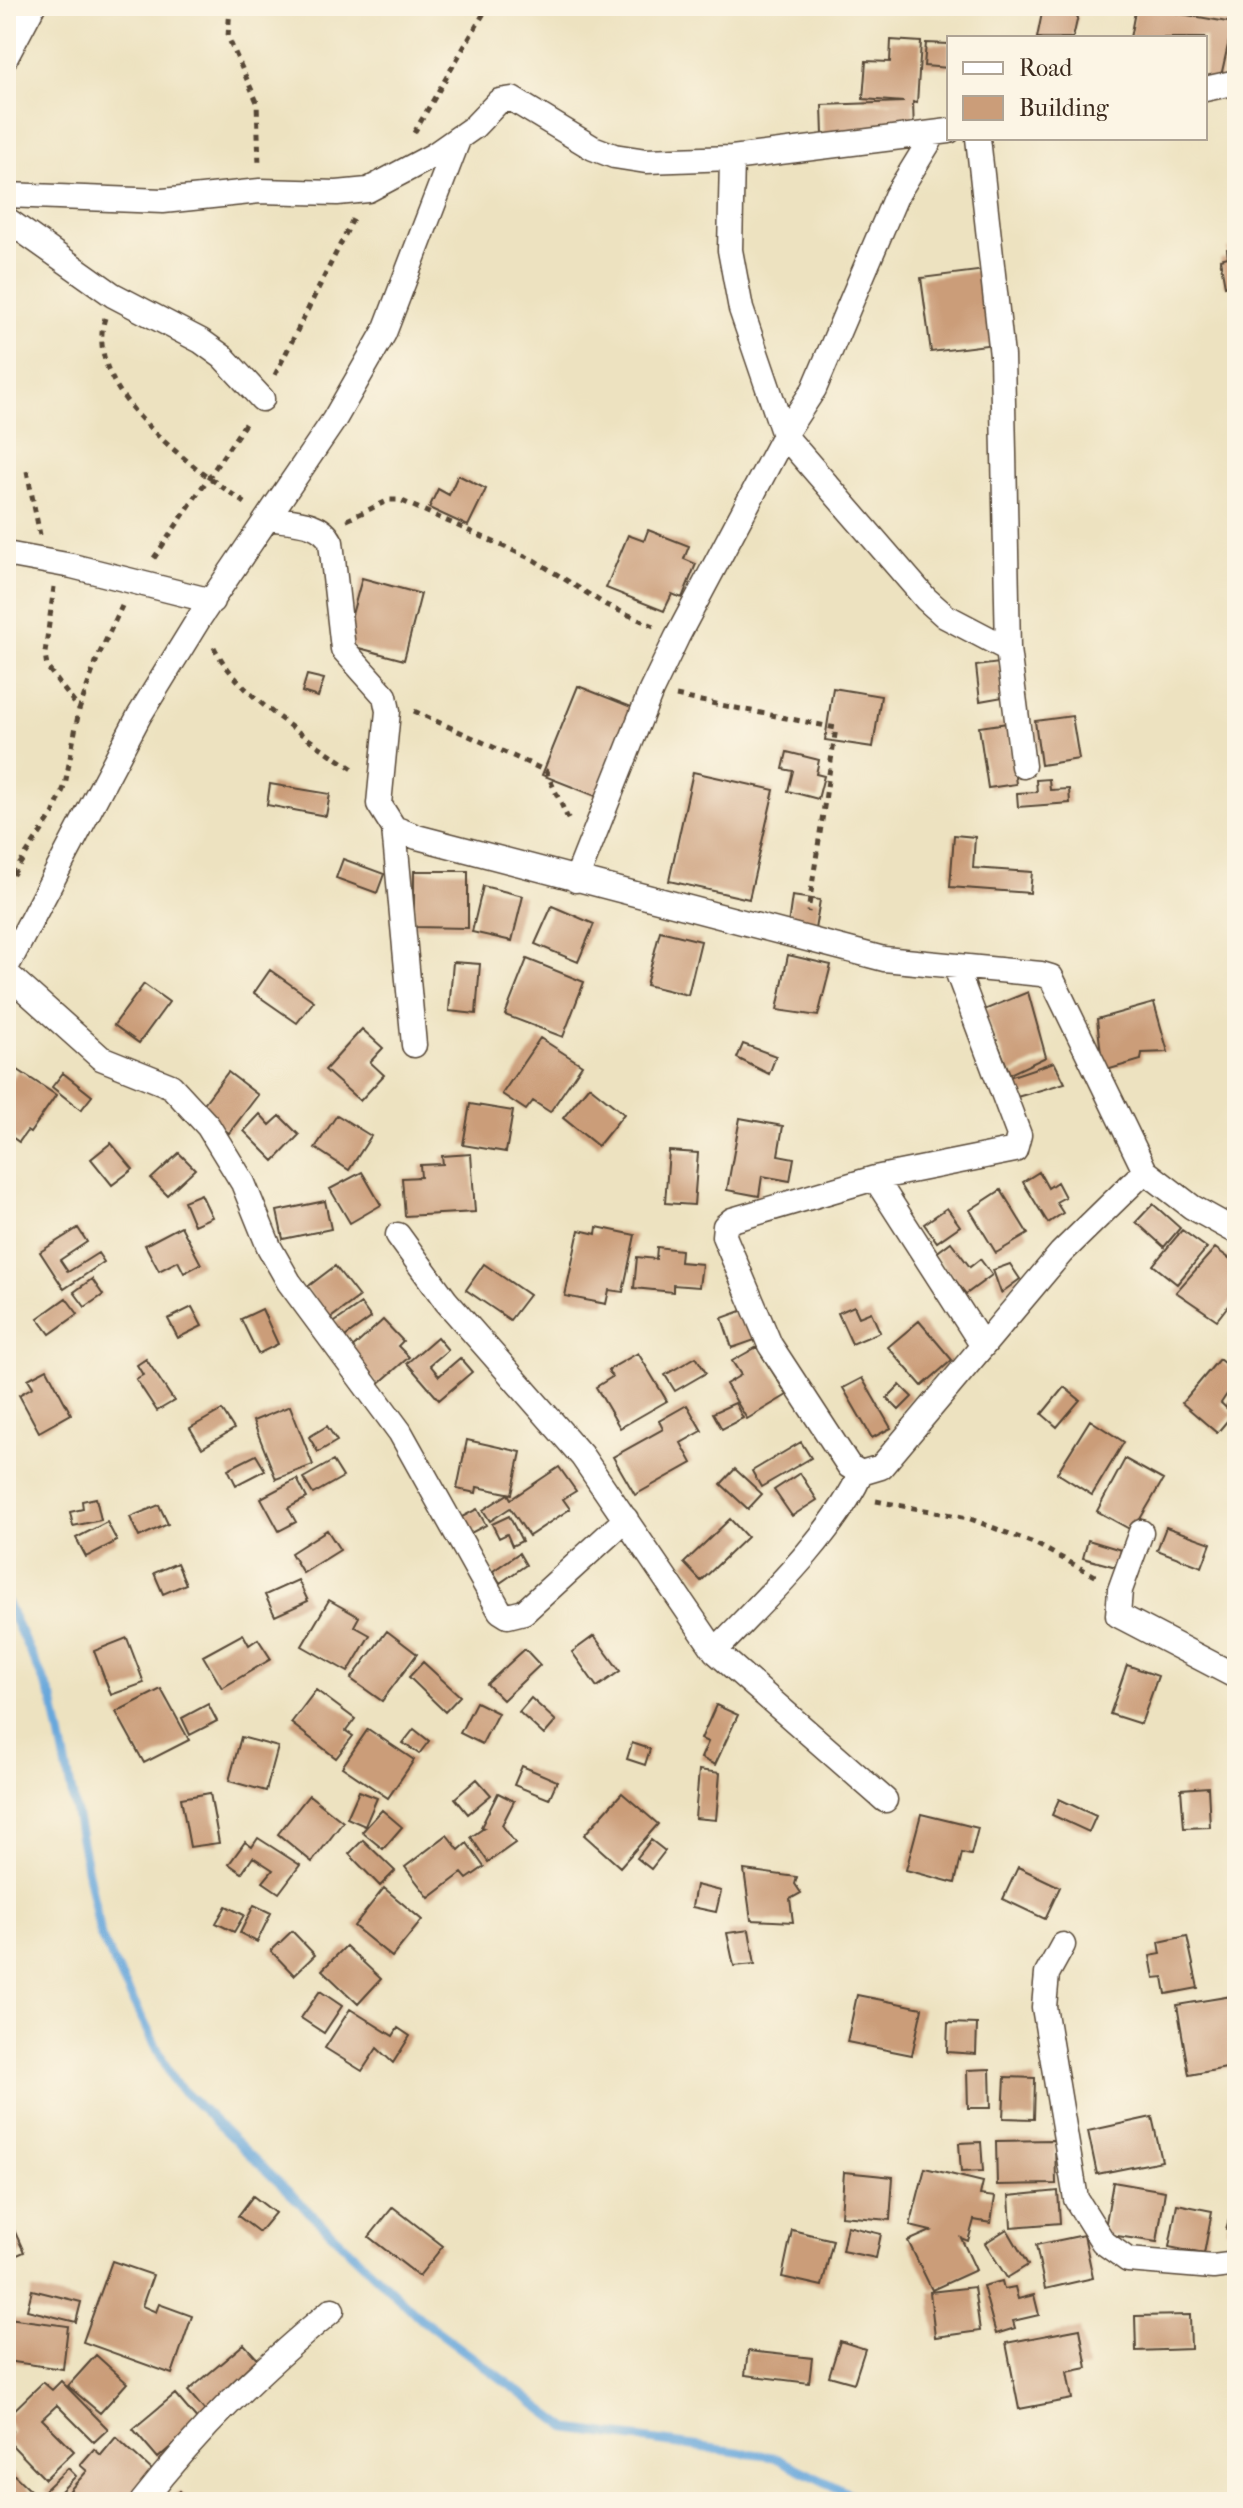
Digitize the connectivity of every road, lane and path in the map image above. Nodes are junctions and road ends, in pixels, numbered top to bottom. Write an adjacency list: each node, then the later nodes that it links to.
1 (33, 6): 4 (street)
2 (230, 6): 13 (path)
3 (488, 6): 10 (path)
4 (6, 57)
5 (1237, 82): 6 (street)
6 (1207, 89)
7 (942, 132): 11 (street); 18 (street)
8 (458, 140): 11 (street); 12 (street); 21 (street)
9 (978, 140): 28 (street)
10 (407, 142)
11 (732, 158): 18 (street)
12 (368, 190): 13 (street); 17 (path)
13 (260, 191): 14 (street)
14 (6, 195)
15 (6, 219): 16 (street)
16 (113, 295): 17 (street); 20 (path)
17 (262, 399): 20 (path)
18 (784, 435): 27 (street); 28 (street)
19 (27, 471): 24 (path)
20 (208, 478): 21 (path); 25 (path)
21 (268, 518): 22 (street); 26 (street)
22 (326, 532): 27 (path); 30 (street)
23 (6, 554): 24 (street)
24 (49, 561): 25 (street); 31 (path)
25 (134, 583): 26 (street); 31 (path)
26 (206, 609): 33 (path); 39 (street)
27 (677, 637): 29 (street)
28 (1008, 649): 32 (street)
29 (651, 691): 35 (street); 37 (path)
30 (385, 696): 33 (street); 35 (path)
31 (79, 710): 36 (path)
32 (1023, 766)
33 (379, 788): 34 (street)
34 (394, 828): 35 (street); 40 (street)
35 (580, 869): 37 (street)
36 (6, 885)
37 (803, 941): 38 (street)
38 (956, 968): 41 (street); 42 (street)
39 (6, 971): 47 (street)
40 (414, 1045)
41 (1145, 1171): 43 (street); 45 (street)
42 (875, 1178): 45 (street); 46 (street)
43 (1237, 1232)
44 (398, 1235): 47 (street)
45 (983, 1346): 46 (street)
46 (857, 1483): 49 (path); 50 (street)
47 (626, 1519): 50 (street)
48 (1141, 1532): 49 (street)
49 (1120, 1590): 51 (street)
50 (715, 1651): 52 (street)
51 (1237, 1677)
52 (885, 1800)
53 (1063, 1945): 54 (street)
54 (1237, 2264)
55 (332, 2310): 56 (street)
56 (142, 2502)

